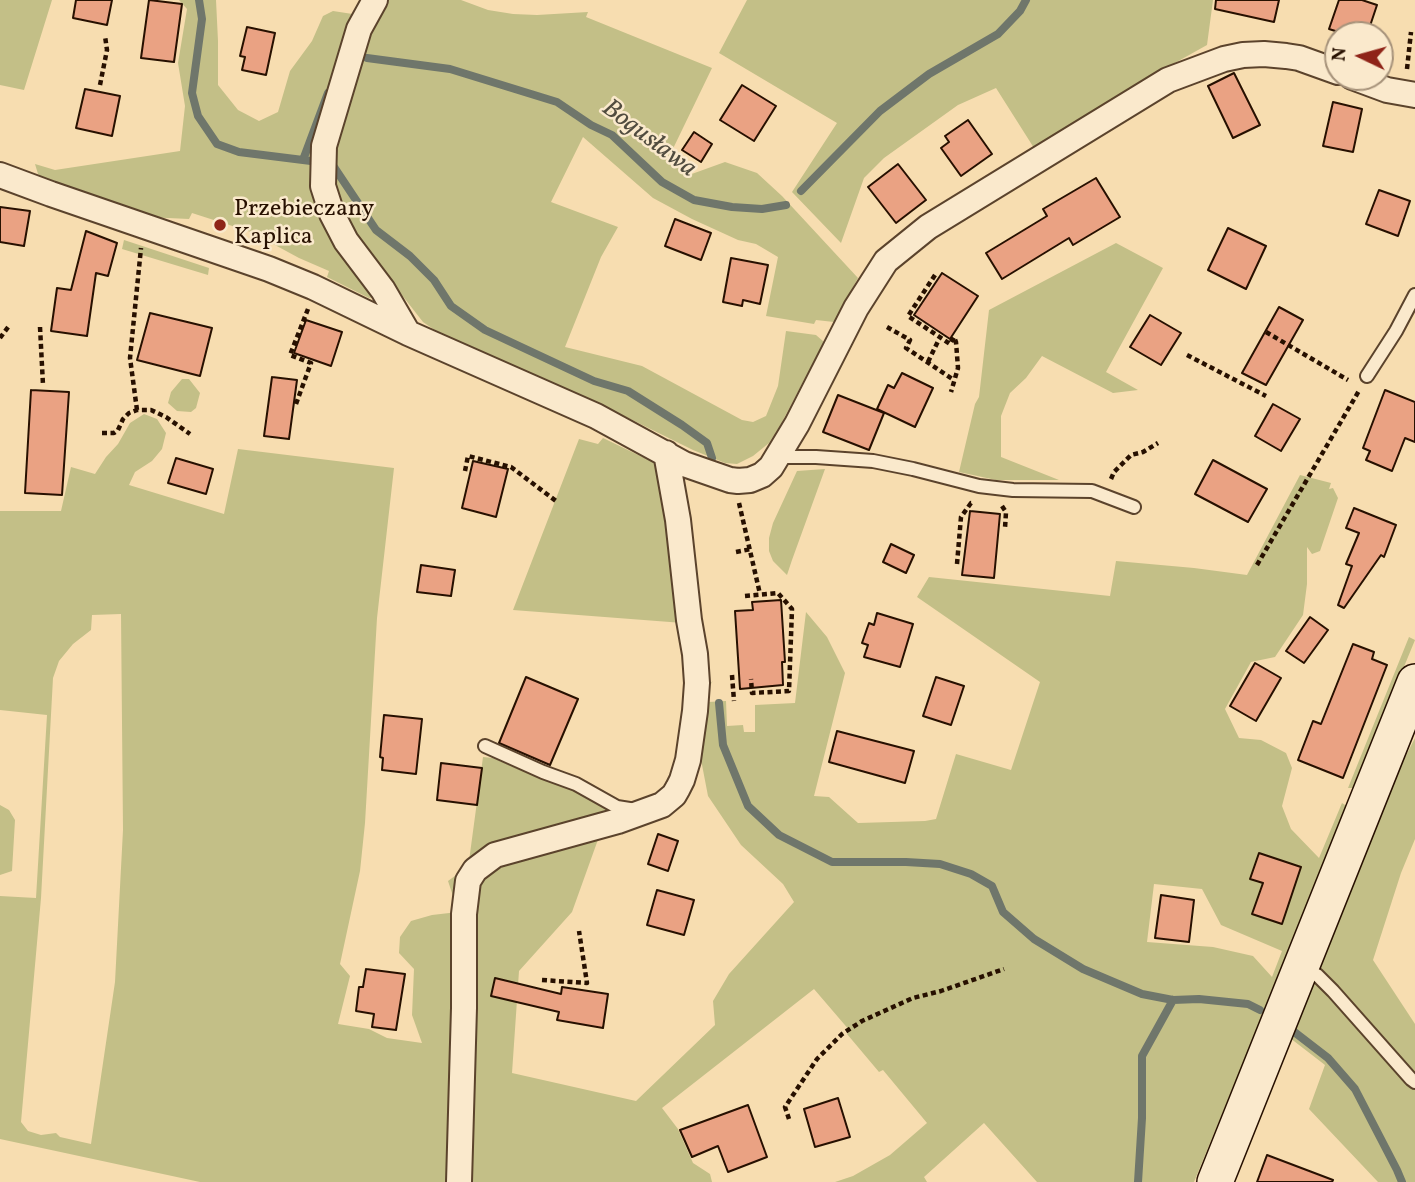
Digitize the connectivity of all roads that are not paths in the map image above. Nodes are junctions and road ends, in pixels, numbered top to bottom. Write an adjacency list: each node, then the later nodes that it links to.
1 (375, 0): 7 (street)
2 (1324, 67): 10 (street)
3 (1411, 84): 4 (street)
4 (1394, 88)
5 (0, 175): 7 (street)
6 (1415, 295): 8 (lane)
7 (408, 333): 9 (street)
8 (1367, 376)
9 (666, 453): 10 (street); 14 (street)
10 (778, 457): 11 (lane)
11 (1135, 507)
12 (1413, 695): 15 (main road)
13 (485, 746): 14 (lane)
14 (647, 811): 17 (street)
15 (1300, 968): 16 (lane); 18 (main road)
16 (1415, 1082)
17 (459, 1182)
18 (1215, 1182)

